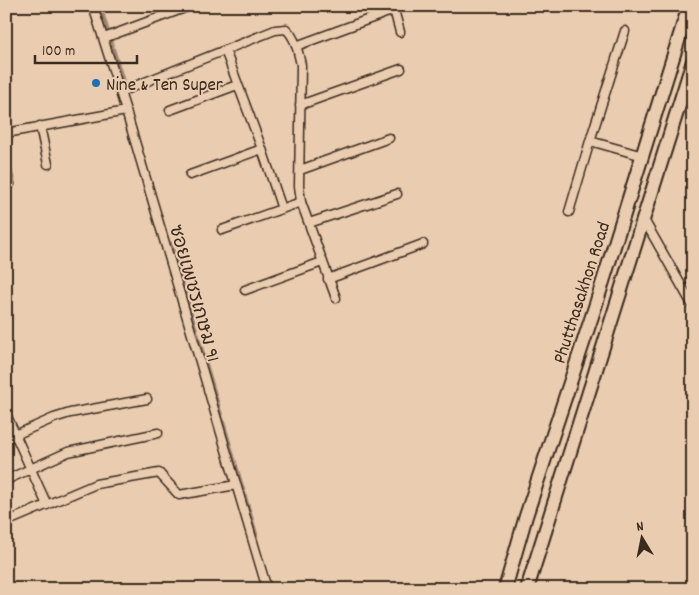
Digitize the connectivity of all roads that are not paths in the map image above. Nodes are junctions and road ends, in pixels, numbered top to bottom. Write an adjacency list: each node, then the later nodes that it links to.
1 (94, 6): 7 (street, ซอยเพชรเกษม 91)
2 (190, 6): 7 (street)
3 (689, 6): 22 (main road, Phutthasakhon Road)
4 (393, 8): 6 (street); 8 (street)
5 (625, 31): 20 (street)
6 (400, 32)
7 (104, 38): 13 (street, ซอยเพชรเกษม 91)
8 (296, 46): 9 (street); 14 (street)
9 (225, 50): 12 (street); 13 (street)
10 (693, 61): 32 (main road, Phutthasakhon Road)
11 (401, 69): 14 (street)
12 (237, 85): 15 (street); 21 (street)
13 (126, 90): 16 (street, ซอยเพชรเกษม 91)
14 (300, 105): 25 (street)
15 (170, 110)
16 (126, 111): 17 (street); 48 (street, ซอยเพชรเกษม 91)
17 (40, 126): 18 (street); 23 (street)
18 (6, 133)
19 (389, 138): 25 (street)
20 (590, 141): 22 (street); 31 (street)
21 (262, 149): 26 (street); 30 (street)
22 (642, 156): 50 (main road, Phutthasakhon Road)
23 (48, 164)
24 (6, 168): 27 (street)
25 (300, 170): 29 (street)
26 (190, 175)
27 (10, 184)
28 (397, 194): 33 (street)
29 (302, 202): 30 (street); 33 (street)
30 (282, 209): 34 (street)
31 (569, 212)
32 (643, 218): 40 (street); 52 (main road, Phutthasakhon Road)
33 (310, 224): 36 (street)
34 (222, 230)
35 (423, 244): 37 (street)
36 (322, 262): 37 (street); 38 (street)
37 (328, 279): 39 (street)
38 (245, 290)
39 (336, 298)
40 (693, 306)
41 (147, 399): 44 (street)
42 (6, 414): 44 (street)
43 (158, 433): 46 (street)
44 (16, 435): 45 (street); 46 (street)
45 (6, 439)
46 (31, 469): 47 (street); 49 (street)
47 (6, 480)
48 (236, 485): 49 (street); 53 (street, ซอยเพชรเกษม 91)
49 (46, 505): 51 (street)
50 (526, 516): 52 (main road); 54 (main road, Phutthasakhon Road)
51 (6, 522)
52 (548, 523): 55 (main road, Phutthasakhon Road)
53 (267, 589)
54 (505, 589)
55 (527, 589)

